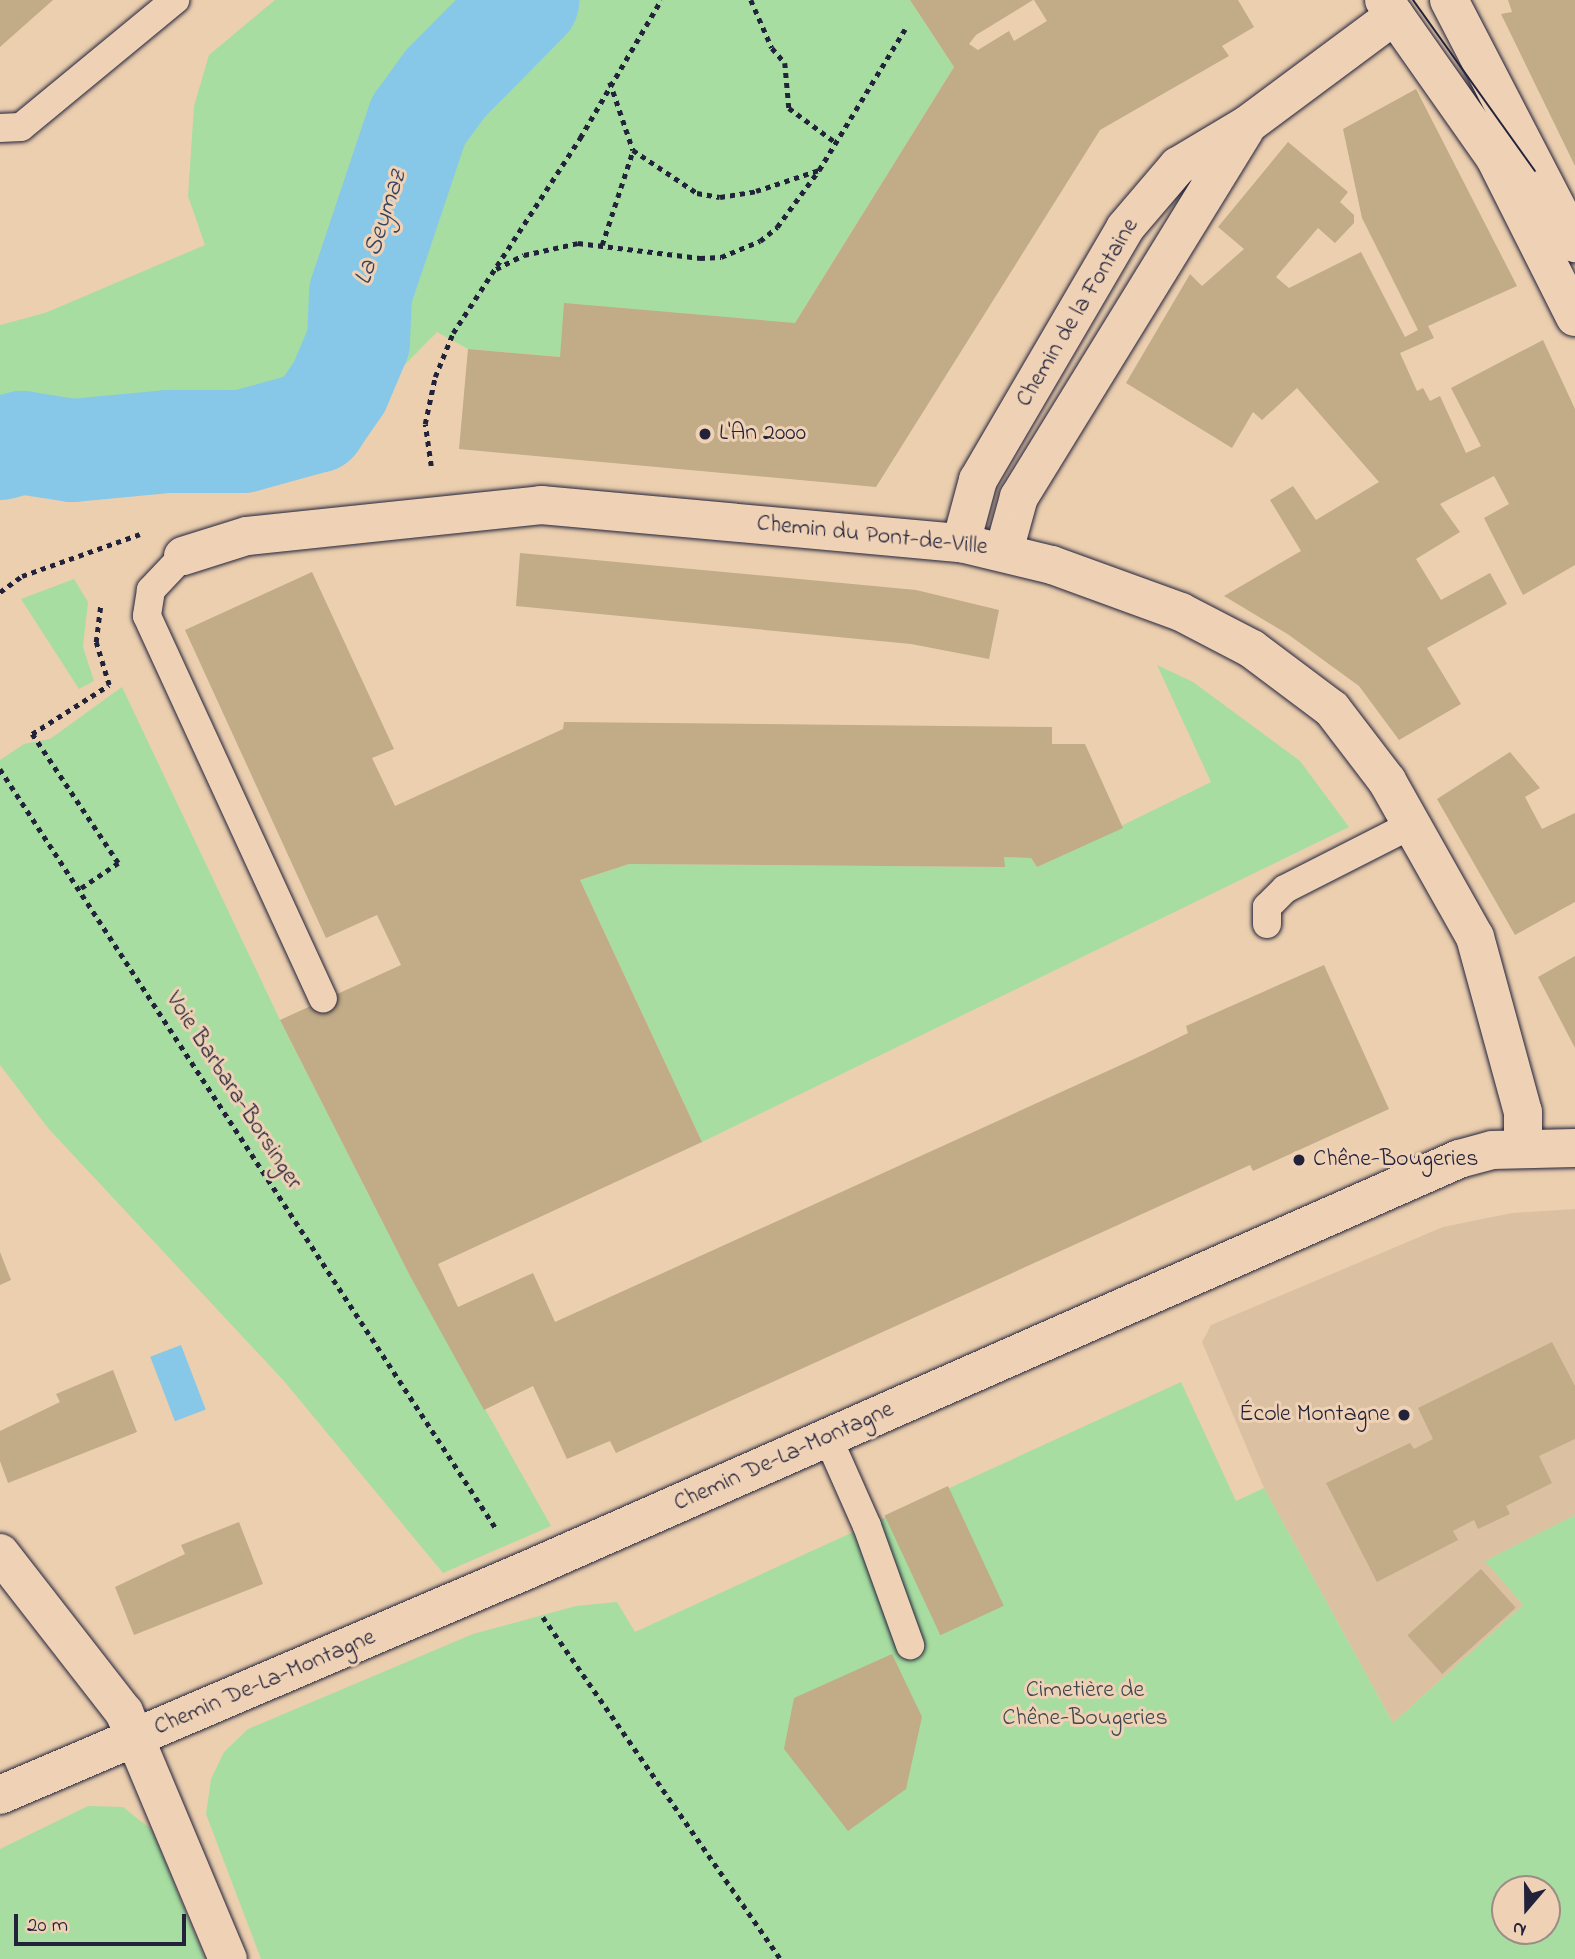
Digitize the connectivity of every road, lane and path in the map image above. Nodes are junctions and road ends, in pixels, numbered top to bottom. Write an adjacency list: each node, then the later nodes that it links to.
1 (175, 0): 9 (lane)
2 (661, 0): 7 (path)
3 (751, 0): 10 (path)
4 (1449, 0): 13 (street)
5 (1397, 18): 8 (street, Chemin de la Fontaine); 13 (lane); 17 (street)
6 (905, 29): 10 (path)
7 (610, 81): 11 (path); 16 (path)
8 (1248, 125): 19 (street, Chemin de la Fontaine); 20 (street, Chemin de la Fontaine)
9 (0, 128)
10 (835, 142): 12 (path)
11 (634, 150): 12 (path); 15 (path)
12 (819, 170): 15 (path)
13 (1535, 171): 14 (street)
14 (1575, 243)
15 (602, 245): 16 (path)
16 (495, 270): 18 (path)
17 (1575, 317)
18 (431, 472)
19 (961, 543): 20 (street, Chemin du Pont-de-Ville); 21 (street, Chemin du Pont-de-Ville)
20 (1004, 551): 24 (street, Chemin du Pont-de-Ville)
21 (183, 556): 27 (lane)
22 (109, 685): 25 (path)
23 (0, 769): 25 (path, Voie Barbara-Borsinger)
24 (1413, 824): 26 (lane); 29 (street, Chemin du Pont-de-Ville)
25 (81, 888): 30 (path, Voie Barbara-Borsinger)
26 (1266, 923)
27 (323, 998)
28 (1575, 1148): 29 (street, Chemin De-La-Montagne)
29 (1523, 1149): 31 (street, Chemin De-La-Montagne)
30 (433, 1435)
31 (828, 1438): 33 (lane); 34 (street, Chemin De-La-Montagne)
32 (0, 1553): 34 (street)
33 (910, 1645)
34 (138, 1739): 36 (street, Chemin De-La-Montagne); 37 (street)
35 (660, 1791): 38 (path)
36 (0, 1795)
37 (228, 1959)
38 (781, 1959)

